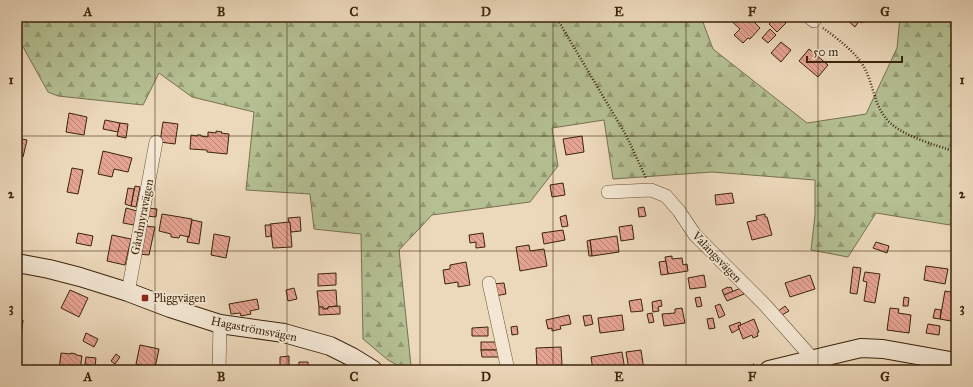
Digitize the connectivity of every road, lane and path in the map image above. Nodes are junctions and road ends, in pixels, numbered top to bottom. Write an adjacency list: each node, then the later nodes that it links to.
1 (556, 17): 5 (path)
2 (811, 19): 4 (path)
3 (156, 142): 9 (street, Gårdmyravägen)
4 (956, 152)
5 (652, 190): 6 (street); 11 (street, Valängsvägen)
6 (608, 192)
7 (17, 263): 9 (street, Hagaströmsvägen)
8 (489, 284): 15 (street)
9 (128, 292): 10 (street, Hagaströmsvägen)
10 (220, 324): 13 (street); 14 (street, Hagaströmsvägen)
11 (821, 361): 12 (street); 16 (street)
12 (956, 362)
13 (219, 370)
14 (373, 370)
15 (508, 370)
16 (769, 370)

